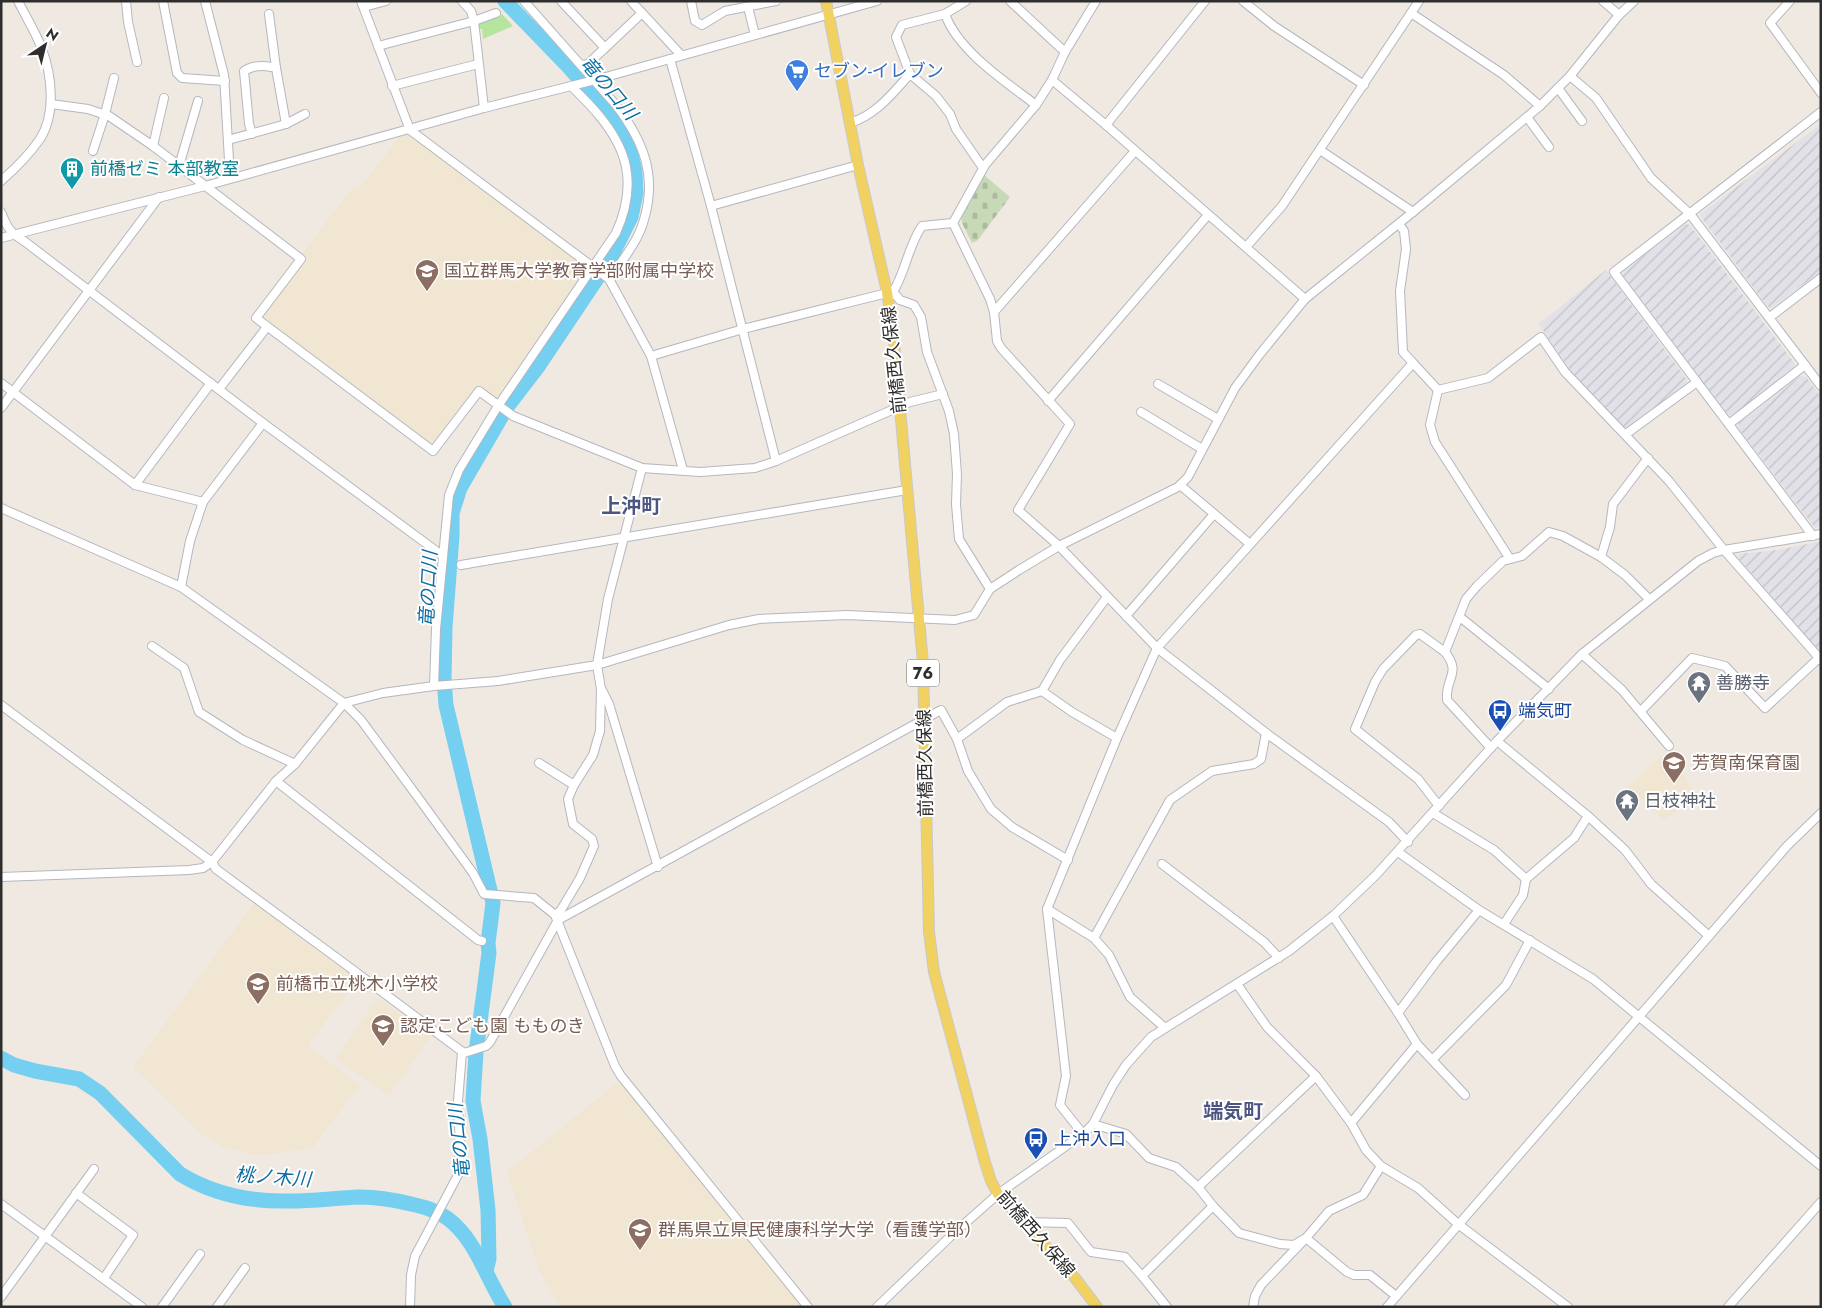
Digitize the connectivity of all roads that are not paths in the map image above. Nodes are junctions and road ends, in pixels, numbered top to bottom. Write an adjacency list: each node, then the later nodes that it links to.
1 (18, 1): 56 (street)
2 (126, 1): 39 (street)
3 (163, 1): 48 (street)
4 (205, 1): 48 (street)
5 (386, 1): 23 (street)
6 (462, 1): 32 (street)
7 (524, 1): 41 (street)
8 (561, 1): 35 (street)
9 (631, 1): 26 (street)
10 (691, 1): 24 (street)
11 (776, 1): 24 (street)
12 (826, 1): 30 (main road, 前橋西久保線 / 76)
13 (877, 1): 30 (street)
14 (966, 1): 29 (street)
15 (1010, 1): 36 (street)
16 (1096, 1): 36 (street)
17 (1205, 1): 67 (street)
18 (1243, 1): 49 (street)
19 (1419, 1): 27 (street)
20 (1603, 1): 31 (street)
21 (1634, 1): 31 (street)
22 (1790, 1): 53 (street)
23 (362, 4): 34 (street)
24 (746, 5): 33 (street)
25 (496, 13): 32 (street)
26 (642, 13): 35 (street); 37 (street)
27 (1412, 13): 49 (street); 58 (street)
28 (269, 14): 42 (street)
29 (945, 14): 43 (street); 57 (street)
30 (828, 16): 33 (street); 65 (main road, 前橋西久保線 / 76)
31 (1619, 16): 44 (street)
32 (474, 21): 34 (street); 40 (street)
33 (755, 35): 37 (street)
34 (378, 46): 50 (street)
35 (605, 48): 41 (street)
36 (1065, 52): 47 (street)
37 (681, 55): 38 (street)
38 (670, 59): 46 (street); 83 (street)
39 (136, 62)
40 (478, 64): 50 (street); 59 (street)
41 (581, 65): 46 (street)
42 (276, 68): 66 (street); 69 (street)
43 (910, 74): 65 (street); 78 (street)
44 (1570, 76): 52 (street); 86 (street)
45 (114, 78): 61 (street)
46 (593, 80): 51 (street); 94 (street)
47 (1052, 80): 57 (street); 67 (street)
48 (224, 81): 70 (street)
49 (1364, 85): 73 (street)
50 (392, 86): 68 (street)
51 (573, 86): 59 (street); 93 (street)
52 (1558, 88): 58 (street); 64 (street)
53 (1821, 93)
54 (164, 98): 71 (street)
55 (198, 101): 77 (street)
56 (51, 104): 61 (street); 80 (street)
57 (1036, 106): 78 (street)
58 (1540, 106): 63 (street)
59 (484, 108): 68 (street)
60 (1821, 112): 86 (street)
61 (106, 114): 71 (street); 74 (street)
62 (305, 114): 66 (street)
63 (1527, 117): 72 (street); 85 (street)
64 (1582, 122)
65 (850, 123): 76 (main road, 前橋西久保線 / 76)
66 (286, 124): 69 (street)
67 (1106, 124): 75 (street)
68 (410, 130): 79 (street); 93 (street)
69 (252, 134): 70 (street)
70 (228, 140): 79 (street)
71 (153, 146): 77 (street)
72 (1548, 147)
73 (1320, 150): 85 (street); 92 (street)
74 (93, 151)
75 (1135, 151): 87 (street); 99 (street)
76 (858, 165): 83 (street); 97 (main road, 前橋西久保線 / 76)
77 (179, 166): 81 (street)
78 (983, 168): 88 (street)
79 (230, 177): 81 (street)
80 (1, 181)
81 (205, 186): 82 (street); 101 (street)
82 (159, 197): 90 (street); 96 (street)
83 (710, 206): 102 (street)
84 (1, 212): 90 (street)
85 (1414, 212): 89 (street)
86 (1690, 214): 100 (street); 106 (street)
87 (1208, 215): 92 (street); 115 (street)
88 (953, 222): 97 (street); 99 (street)
89 (1399, 224): 98 (street); 104 (street)
90 (13, 235): 91 (street); 96 (street)
91 (1, 238)
92 (1246, 247): 98 (street)
93 (593, 267): 94 (street); 116 (street)
94 (608, 278): 103 (street)
95 (1821, 278): 100 (street)
96 (89, 291): 108 (street); 113 (street)
97 (890, 292): 102 (street); 114 (street); 118 (main road, 前橋西久保線 / 76)
98 (1305, 299): 120 (street)
99 (994, 312): 115 (street)
100 (1770, 317): 105 (street)
101 (267, 327): 111 (street); 116 (street)
102 (742, 329): 103 (street); 126 (street)
103 (651, 356): 128 (street)
104 (1412, 363): 112 (street); 137 (street)
105 (1805, 365): 110 (street); 122 (street)
106 (1697, 382): 122 (street); 123 (street)
107 (1, 383): 113 (street)
108 (211, 383): 111 (street); 129 (street)
109 (1158, 384): 120 (street)
110 (1821, 386)
111 (219, 390): 121 (street)
112 (1438, 390): 123 (street); 142 (street)
113 (14, 392): 117 (street); 129 (street)
114 (943, 394): 118 (street); 145 (street)
115 (1048, 401): 138 (street)
116 (499, 407): 127 (street); 140 (street)
117 (1, 408)
118 (899, 408): 126 (street); 131 (main road, 前橋西久保線 / 76)
119 (1141, 412): 124 (street)
120 (1218, 419): 124 (street)
121 (263, 423): 132 (street); 140 (street)
122 (1728, 424): 135 (street)
123 (1626, 434): 125 (street)
124 (1202, 450): 130 (street)
125 (1648, 458): 139 (street); 141 (street)
126 (776, 461): 128 (street)
127 (642, 468): 128 (street); 136 (street)
128 (683, 470)
129 (135, 485): 132 (street)
130 (1180, 485): 134 (street); 138 (street)
131 (907, 490): 136 (street); 149 (main road, 前橋西久保線 / 76)
132 (203, 502): 144 (street)
133 (1, 508): 144 (street)
134 (1214, 514): 137 (street); 148 (street)
135 (1817, 535): 139 (street)
136 (624, 537): 143 (street); 156 (street)
137 (1250, 544): 152 (street)
138 (1059, 546): 145 (street); 146 (street)
139 (1724, 550): 147 (street); 155 (street)
140 (443, 556): 157 (street)
141 (1601, 557): 142 (street); 147 (street)
142 (1510, 559): 150 (street)
143 (461, 565)
144 (181, 587): 161 (street)
145 (990, 589): 149 (street)
146 (1107, 597): 148 (street); 160 (street)
147 (1649, 599): 154 (street)
148 (1126, 616): 152 (street)
149 (919, 617): 156 (street); 164 (main road, 前橋西久保線 / 76)
150 (1460, 617): 153 (street); 159 (street)
151 (152, 646): 172 (street)
152 (1157, 648): 165 (street); 166 (street)
153 (1445, 652): 170 (street); 175 (street)
154 (1582, 654): 159 (street); 163 (street)
155 (1820, 659): 163 (street)
156 (597, 665): 157 (street); 158 (street)
157 (434, 686): 161 (street)
158 (601, 688): 174 (street); 184 (street)
159 (1549, 688): 168 (street)
160 (1042, 692): 166 (street); 167 (street)
161 (344, 703): 172 (street); 190 (street)
162 (1, 705): 182 (street)
163 (1641, 711): 169 (street)
164 (924, 718): 167 (street); 184 (street); 214 (main road, 前橋西久保線 / 76)
165 (1266, 733): 179 (street); 193 (street)
166 (1117, 738): 181 (street)
167 (957, 739): 181 (street)
168 (1497, 741): 170 (street); 178 (street)
169 (1669, 746)
170 (1491, 748): 175 (street)
171 (540, 762): 174 (street)
172 (295, 764): 173 (street)
173 (276, 781): 182 (street); 195 (street)
174 (574, 785): 190 (street)
175 (1439, 806): 176 (street)
176 (1433, 813): 179 (street); 186 (street)
177 (1821, 813): 192 (street)
178 (1588, 816): 186 (street); 192 (street)
179 (1408, 842): 180 (street)
180 (1398, 852): 188 (street); 189 (street)
181 (1068, 860): 187 (street)
182 (212, 862): 185 (street); 202 (street)
183 (1162, 864): 196 (street)
184 (658, 867): 190 (street)
185 (1, 877)
186 (1526, 879): 191 (street)
187 (1047, 909): 193 (street); 208 (street)
188 (1479, 910): 191 (street); 198 (street)
189 (1333, 916): 196 (street); 198 (street)
190 (557, 918): 202 (street); 232 (street)
191 (1504, 924): 194 (street)
192 (1709, 936): 199 (street)
193 (1094, 938): 200 (street)
194 (1530, 940): 199 (street); 203 (street)
195 (482, 941)
196 (1278, 958): 197 (street)
197 (1237, 984): 200 (street); 204 (street)
198 (1398, 1013): 201 (street)
199 (1638, 1016): 210 (street); 219 (street)
200 (1165, 1028): 207 (street)
201 (1417, 1044): 203 (street); 206 (street)
202 (464, 1053): 231 (street)
203 (1433, 1059): 205 (street)
204 (1316, 1076): 206 (street); 212 (street)
205 (1465, 1095)
206 (1352, 1123): 209 (street)
207 (1093, 1124): 208 (street); 212 (street)
208 (1083, 1134): 214 (street)
209 (1381, 1166): 219 (street); 221 (street)
210 (1821, 1166)
211 (94, 1169): 213 (street)
212 (1198, 1187): 217 (street)
213 (76, 1193): 220 (street); 225 (street)
214 (998, 1194): 218 (main road, 前橋西久保線 / 76); 233 (street)
215 (1821, 1202): 239 (street)
216 (1, 1204): 220 (street)
217 (1213, 1206): 221 (street); 224 (street)
218 (1024, 1222): 224 (street); 234 (main road, 前橋西久保線 / 76)
219 (1458, 1224): 226 (street); 238 (street)
220 (45, 1237): 225 (street); 227 (street)
221 (1306, 1238): 226 (street); 236 (street)
222 (200, 1254): 229 (street)
223 (245, 1268): 230 (street)
224 (1142, 1276): 235 (street)
225 (104, 1278): 228 (street)
226 (1396, 1296): 237 (street)
227 (1, 1297)
228 (142, 1307)
229 (162, 1307)
230 (217, 1307)
231 (410, 1307)
232 (808, 1307)
233 (877, 1307)
234 (1097, 1307)
235 (1167, 1307)
236 (1253, 1307)
237 (1387, 1307)
238 (1568, 1307)
239 (1728, 1307)

